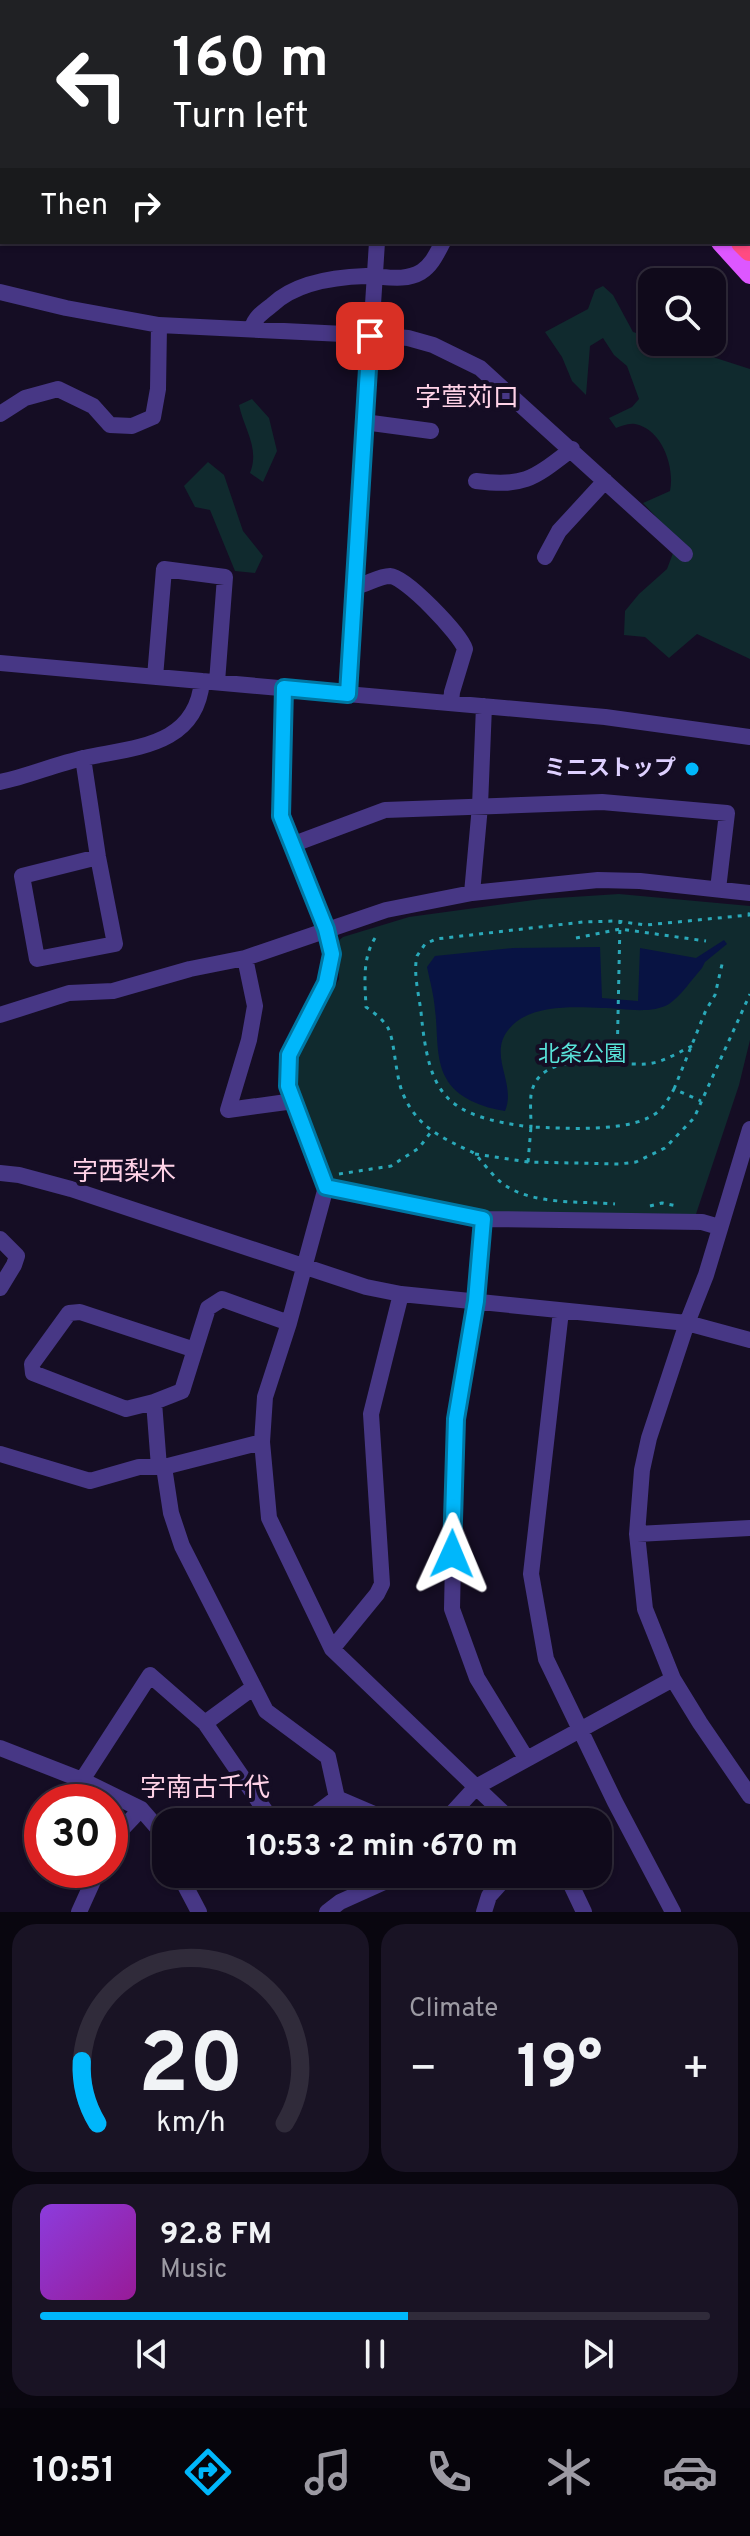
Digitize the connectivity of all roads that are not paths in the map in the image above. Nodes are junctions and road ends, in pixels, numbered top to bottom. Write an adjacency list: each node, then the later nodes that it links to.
1 (377, 244): 5 (street)
2 (442, 244): 5 (street)
3 (723, 244): 4 (main road)
4 (750, 274)
5 (374, 277): 8 (street); 9 (street)
6 (0, 292): 7 (street)
7 (159, 325): 8 (street); 10 (street)
8 (252, 328): 9 (street)
9 (370, 336): 11 (street); 13 (street)
10 (0, 414)
11 (364, 422): 12 (street); 18 (street)
12 (431, 431)
13 (572, 449): 14 (street); 15 (street)
14 (476, 481)
15 (605, 481): 16 (street); 17 (street)
16 (685, 554)
17 (545, 557)
18 (354, 587): 23 (street); 24 (street)
19 (0, 663): 20 (street)
20 (155, 677): 21 (street); 21 (street)
21 (210, 682): 22 (street); 27 (street)
22 (284, 688): 23 (street); 30 (street)
23 (348, 694): 24 (street)
24 (451, 703): 25 (street)
25 (484, 706): 26 (street); 29 (street)
26 (750, 737)
27 (83, 758): 28 (street); 31 (street)
28 (0, 782)
29 (480, 806): 30 (street); 32 (street); 33 (street)
30 (294, 844): 35 (street)
31 (98, 857): 31 (street)
32 (718, 889): 33 (street); 34 (street)
33 (472, 893): 35 (street)
34 (750, 893)
35 (326, 929): 36 (street); 38 (street)
36 (245, 958): 37 (street); 38 (street)
37 (0, 1015)
38 (294, 1101): 41 (street)
39 (750, 1129): 43 (street)
40 (0, 1173): 45 (street)
41 (329, 1188): 42 (street); 45 (street)
42 (483, 1219): 43 (street); 48 (street)
43 (719, 1227): 51 (street)
44 (0, 1239): 46 (street)
45 (303, 1266): 47 (street); 50 (street)
46 (0, 1288)
47 (401, 1294): 48 (street); 60 (street)
48 (476, 1301): 49 (street); 66 (street)
49 (561, 1311): 51 (street); 64 (street)
50 (289, 1323): 53 (street); 55 (street)
51 (687, 1323): 52 (street); 59 (street)
52 (750, 1340)
53 (195, 1350): 54 (street); 54 (street)
54 (154, 1402): 57 (street)
55 (262, 1442): 57 (street); 60 (street)
56 (0, 1454): 57 (street)
57 (161, 1467): 62 (street)
58 (750, 1528): 59 (street)
59 (637, 1534): 61 (street)
60 (332, 1649): 68 (street)
61 (673, 1679): 64 (street); 69 (street)
62 (254, 1687): 63 (street); 70 (street)
63 (205, 1723): 67 (street); 71 (street)
64 (580, 1731): 66 (street); 89 (street)
65 (0, 1748): 67 (street)
66 (526, 1758): 68 (street)
67 (82, 1780): 76 (street)
68 (476, 1787): 74 (street); 75 (street)
69 (750, 1796)
70 (337, 1798): 72 (street); 73 (street)
71 (263, 1808)
72 (324, 1808)
73 (360, 1808)
74 (457, 1808)
75 (498, 1808)
76 (141, 1809): 77 (street); 78 (street)
77 (152, 1822)
78 (128, 1823)
79 (90, 1888): 84 (street)
80 (186, 1888): 85 (street)
81 (371, 1888): 86 (street)
82 (496, 1888): 87 (street)
83 (573, 1888): 88 (street)
84 (79, 1912)
85 (199, 1912)
86 (327, 1912)
87 (484, 1912)
88 (584, 1912)
89 (673, 1912)

